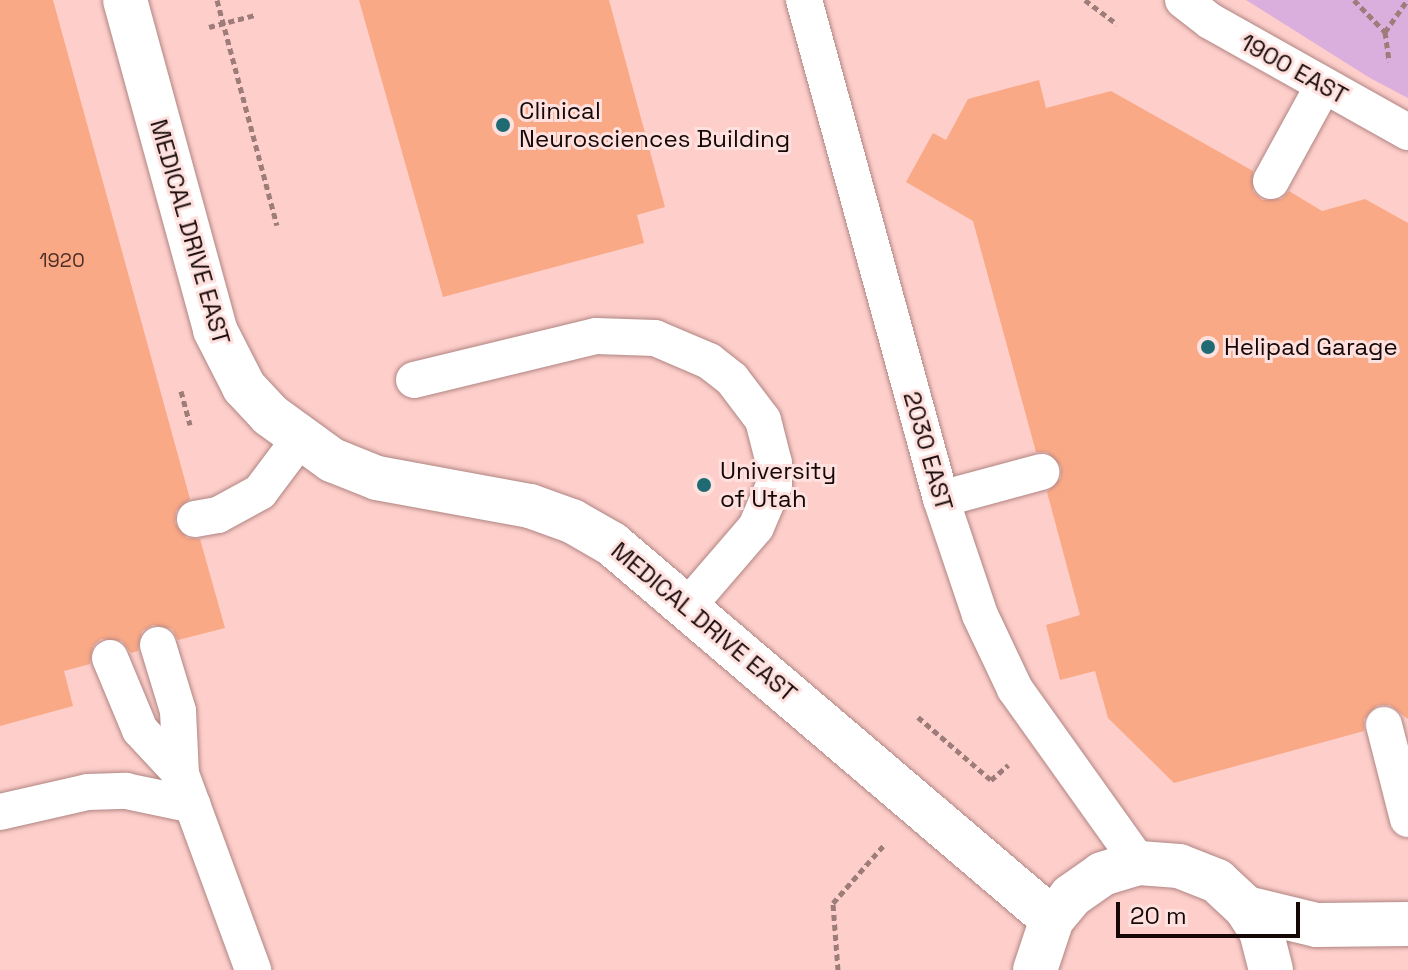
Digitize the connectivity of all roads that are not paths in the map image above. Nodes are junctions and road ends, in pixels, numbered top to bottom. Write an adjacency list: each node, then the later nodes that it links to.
1 (125, 0): 8 (street, MEDICAL DRIVE EAST)
2 (804, 0): 10 (lane, 2030 EAST)
3 (1183, 0): 4 (lane, 1900 EAST)
4 (1323, 86): 5 (lane, 1900 EAST); 6 (lane)
5 (1408, 132)
6 (1271, 181)
7 (414, 380): 12 (lane)
8 (299, 440): 11 (lane); 12 (street, MEDICAL DRIVE EAST)
9 (1041, 472): 10 (lane)
10 (941, 499): 19 (lane, 2030 EAST)
11 (195, 519)
12 (689, 605): 21 (street, MEDICAL DRIVE EAST)
13 (158, 645): 16 (lane)
14 (110, 658): 16 (lane)
15 (1384, 725): 18 (lane)
16 (187, 790): 17 (lane); 23 (lane)
17 (0, 812)
18 (1408, 819)
19 (1139, 863): 20 (street); 21 (street)
20 (1246, 908): 22 (street); 25 (street)
21 (1052, 919): 24 (street)
22 (1408, 924)
23 (253, 970)
24 (1035, 970)
25 (1271, 970)

